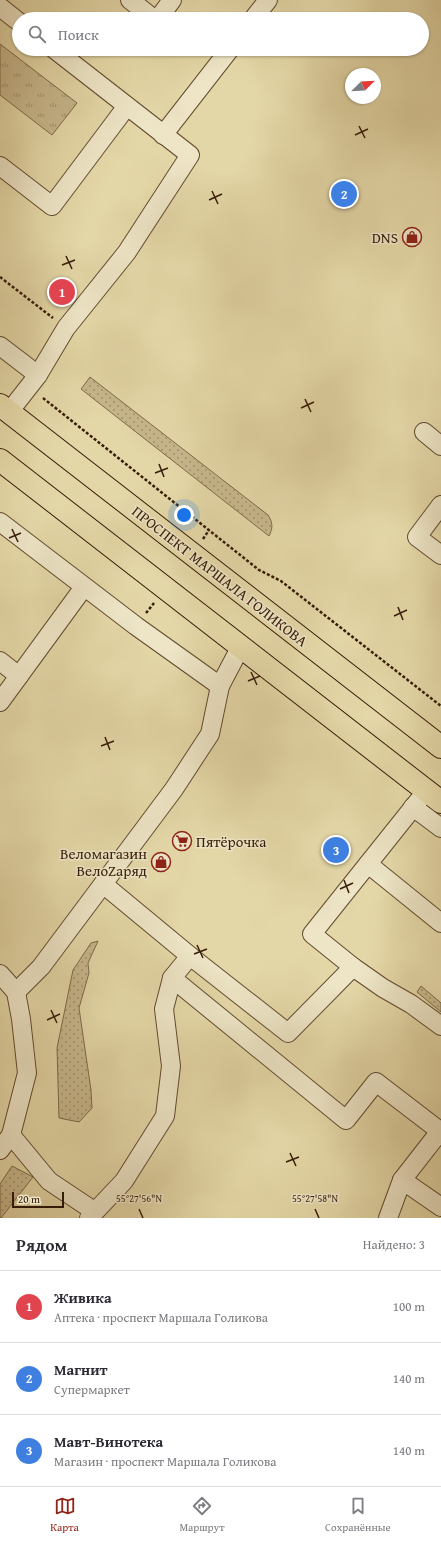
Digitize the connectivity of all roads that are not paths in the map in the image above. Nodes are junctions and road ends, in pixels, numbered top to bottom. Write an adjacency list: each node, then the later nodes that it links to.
1 (130, 0): 5 (lane)
2 (172, 0): 6 (lane)
3 (268, 0): 7 (lane)
4 (0, 7): 8 (lane)
5 (145, 12)
6 (163, 12)
7 (259, 12)
8 (12, 16)
9 (63, 56): 11 (lane)
10 (225, 56): 12 (lane)
11 (127, 106): 12 (lane); 13 (lane)
12 (163, 135): 15 (lane)
13 (0, 166)
14 (0, 346): 15 (lane)
15 (34, 381): 16 (lane)
16 (4, 409): 29 (main road, ПРОСПЕКТ МАРШАЛА ГОЛИКОВА)
17 (424, 432): 18 (lane)
18 (441, 446)
19 (0, 460): 24 (main road)
20 (441, 505): 22 (lane)
21 (0, 522): 23 (lane)
22 (441, 555)
23 (84, 587): 26 (lane); 27 (lane)
24 (241, 646): 27 (lane); 30 (main road)
25 (0, 661): 26 (lane)
26 (19, 676): 28 (lane)
27 (220, 686): 33 (lane)
28 (0, 702)
29 (441, 747)
30 (427, 800): 31 (lane); 32 (lane)
31 (441, 828)
32 (368, 864): 34 (lane); 36 (lane)
33 (103, 884): 35 (lane); 39 (lane)
34 (441, 923)
35 (190, 956): 36 (lane); 38 (lane)
36 (353, 967): 40 (lane)
37 (0, 974): 39 (lane)
38 (172, 978): 41 (lane); 46 (lane)
39 (16, 992): 42 (lane)
40 (441, 1026)
41 (440, 1130): 44 (lane)
42 (11, 1135): 43 (lane); 46 (lane)
43 (0, 1150)
44 (402, 1180): 45 (lane); 47 (lane)
45 (441, 1208)
46 (92, 1214)
47 (388, 1218)

